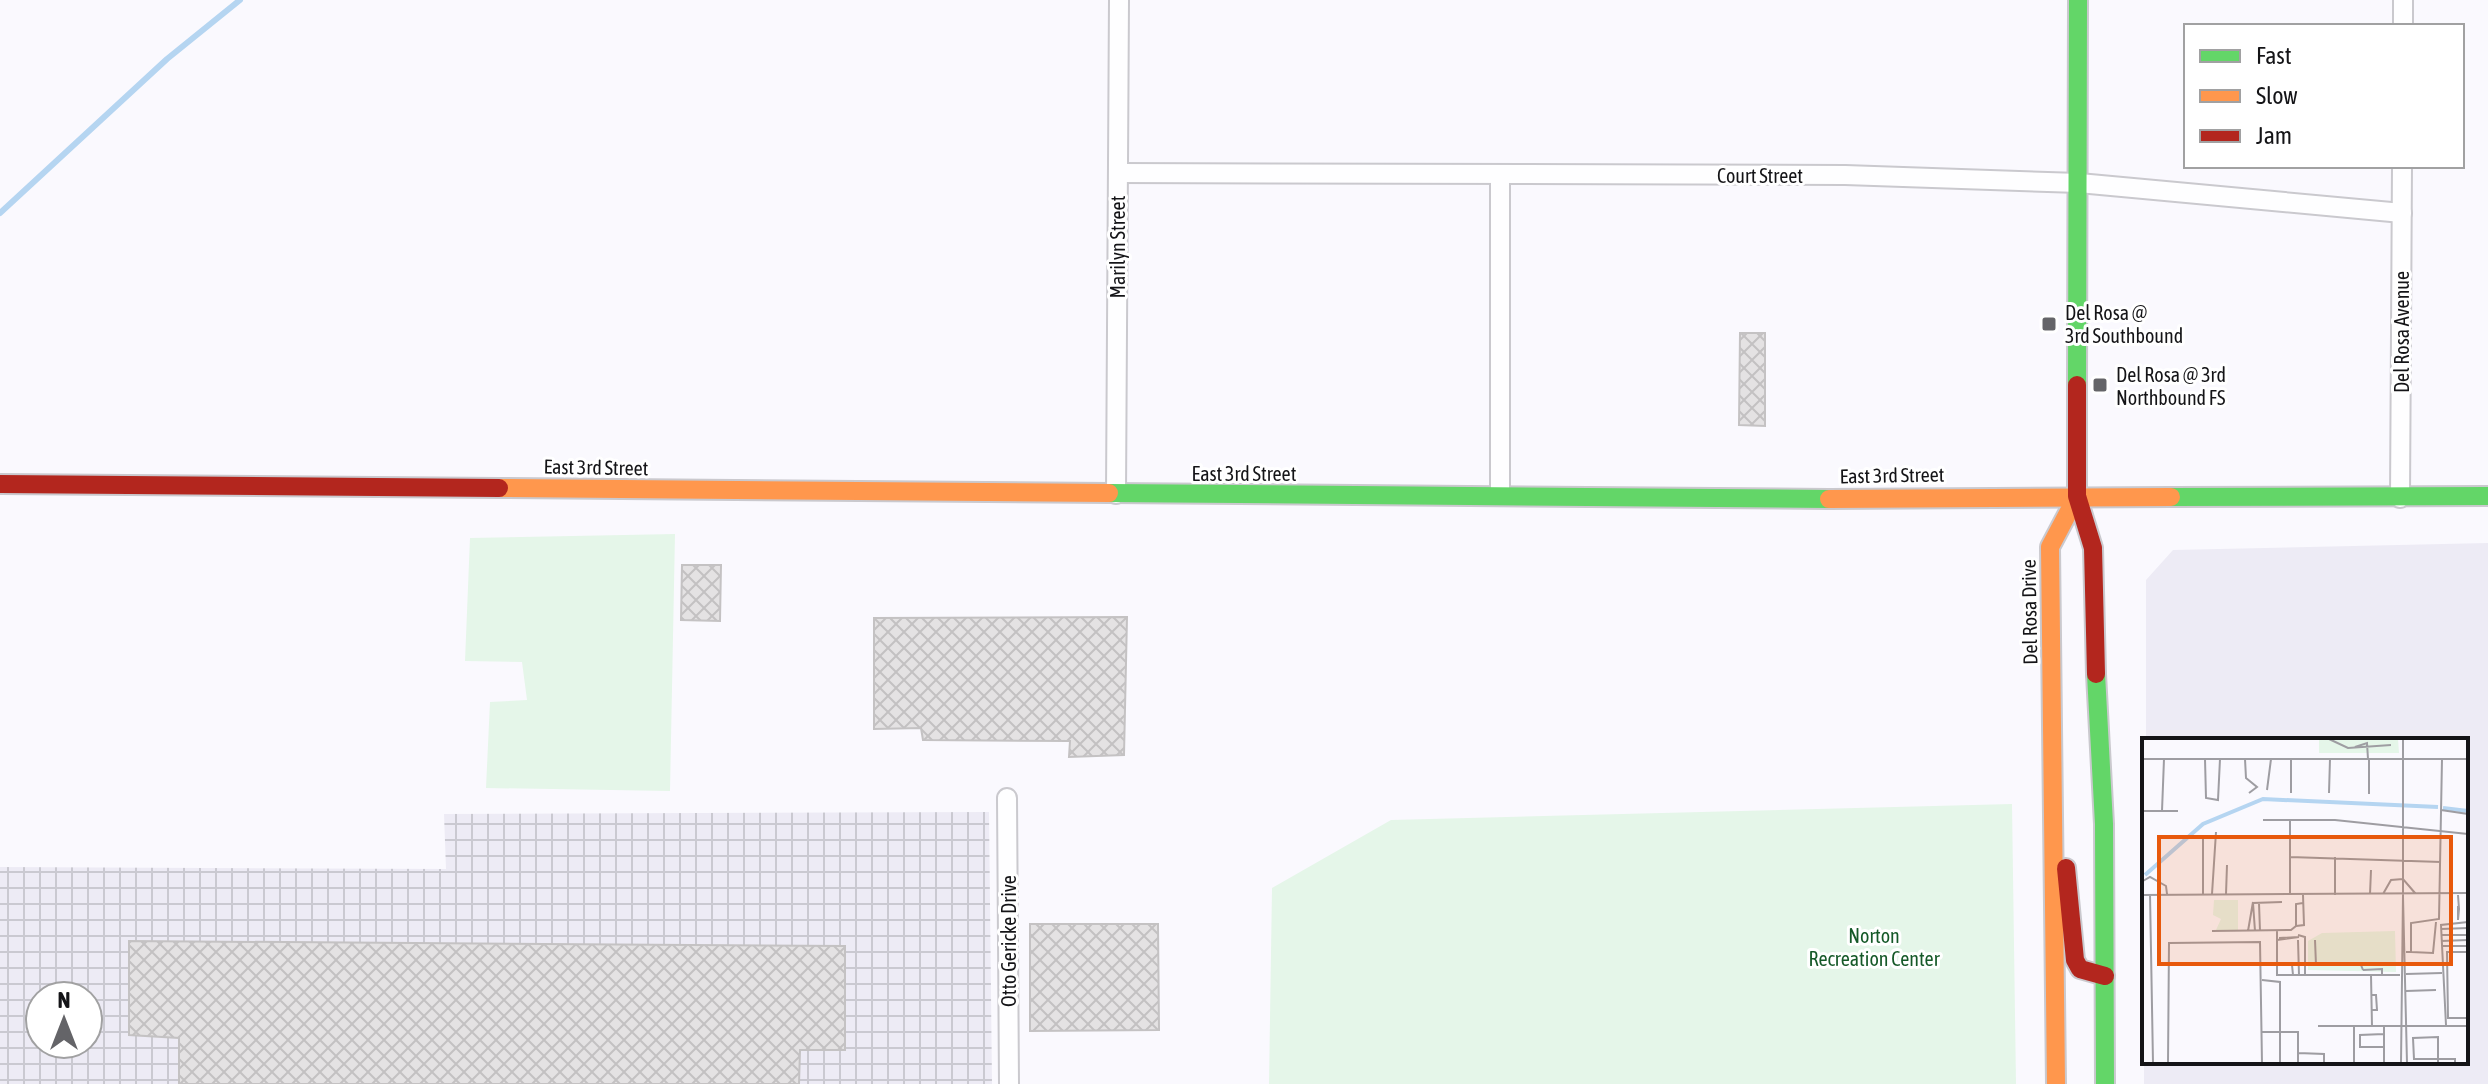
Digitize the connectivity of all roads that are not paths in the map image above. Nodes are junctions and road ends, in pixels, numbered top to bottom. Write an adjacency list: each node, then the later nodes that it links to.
1 (1119, 0): 6 (street, Marilyn Street)
2 (2078, 0): 8 (main road)
3 (2403, 0): 4 (street)
4 (2403, 24)
5 (2402, 168): 9 (street, Del Rosa Avenue)
6 (1118, 173): 7 (street, Court Street); 11 (street, Marilyn Street)
7 (1500, 174): 8 (street, Court Street); 12 (street)
8 (2079, 183): 9 (street, Court Street); 13 (main road)
9 (2402, 213): 15 (street, Del Rosa Avenue)
10 (0, 484): 11 (main road, East 3rd Street)
11 (1116, 494): 12 (main road, East 3rd Street)
12 (1500, 496): 13 (main road, East 3rd Street)
13 (2077, 496): 15 (main road, East 3rd Street); 17 (main road, Del Rosa Drive); 18 (main road)
14 (2488, 496): 15 (main road, East 3rd Street)
15 (2400, 498)
16 (1007, 798): 19 (street, Otto Gericke Drive)
17 (2053, 839): 18 (main road); 20 (main road, Del Rosa Drive)
18 (2105, 976): 21 (main road)
19 (1009, 1084)
20 (2056, 1084)
21 (2105, 1084)

